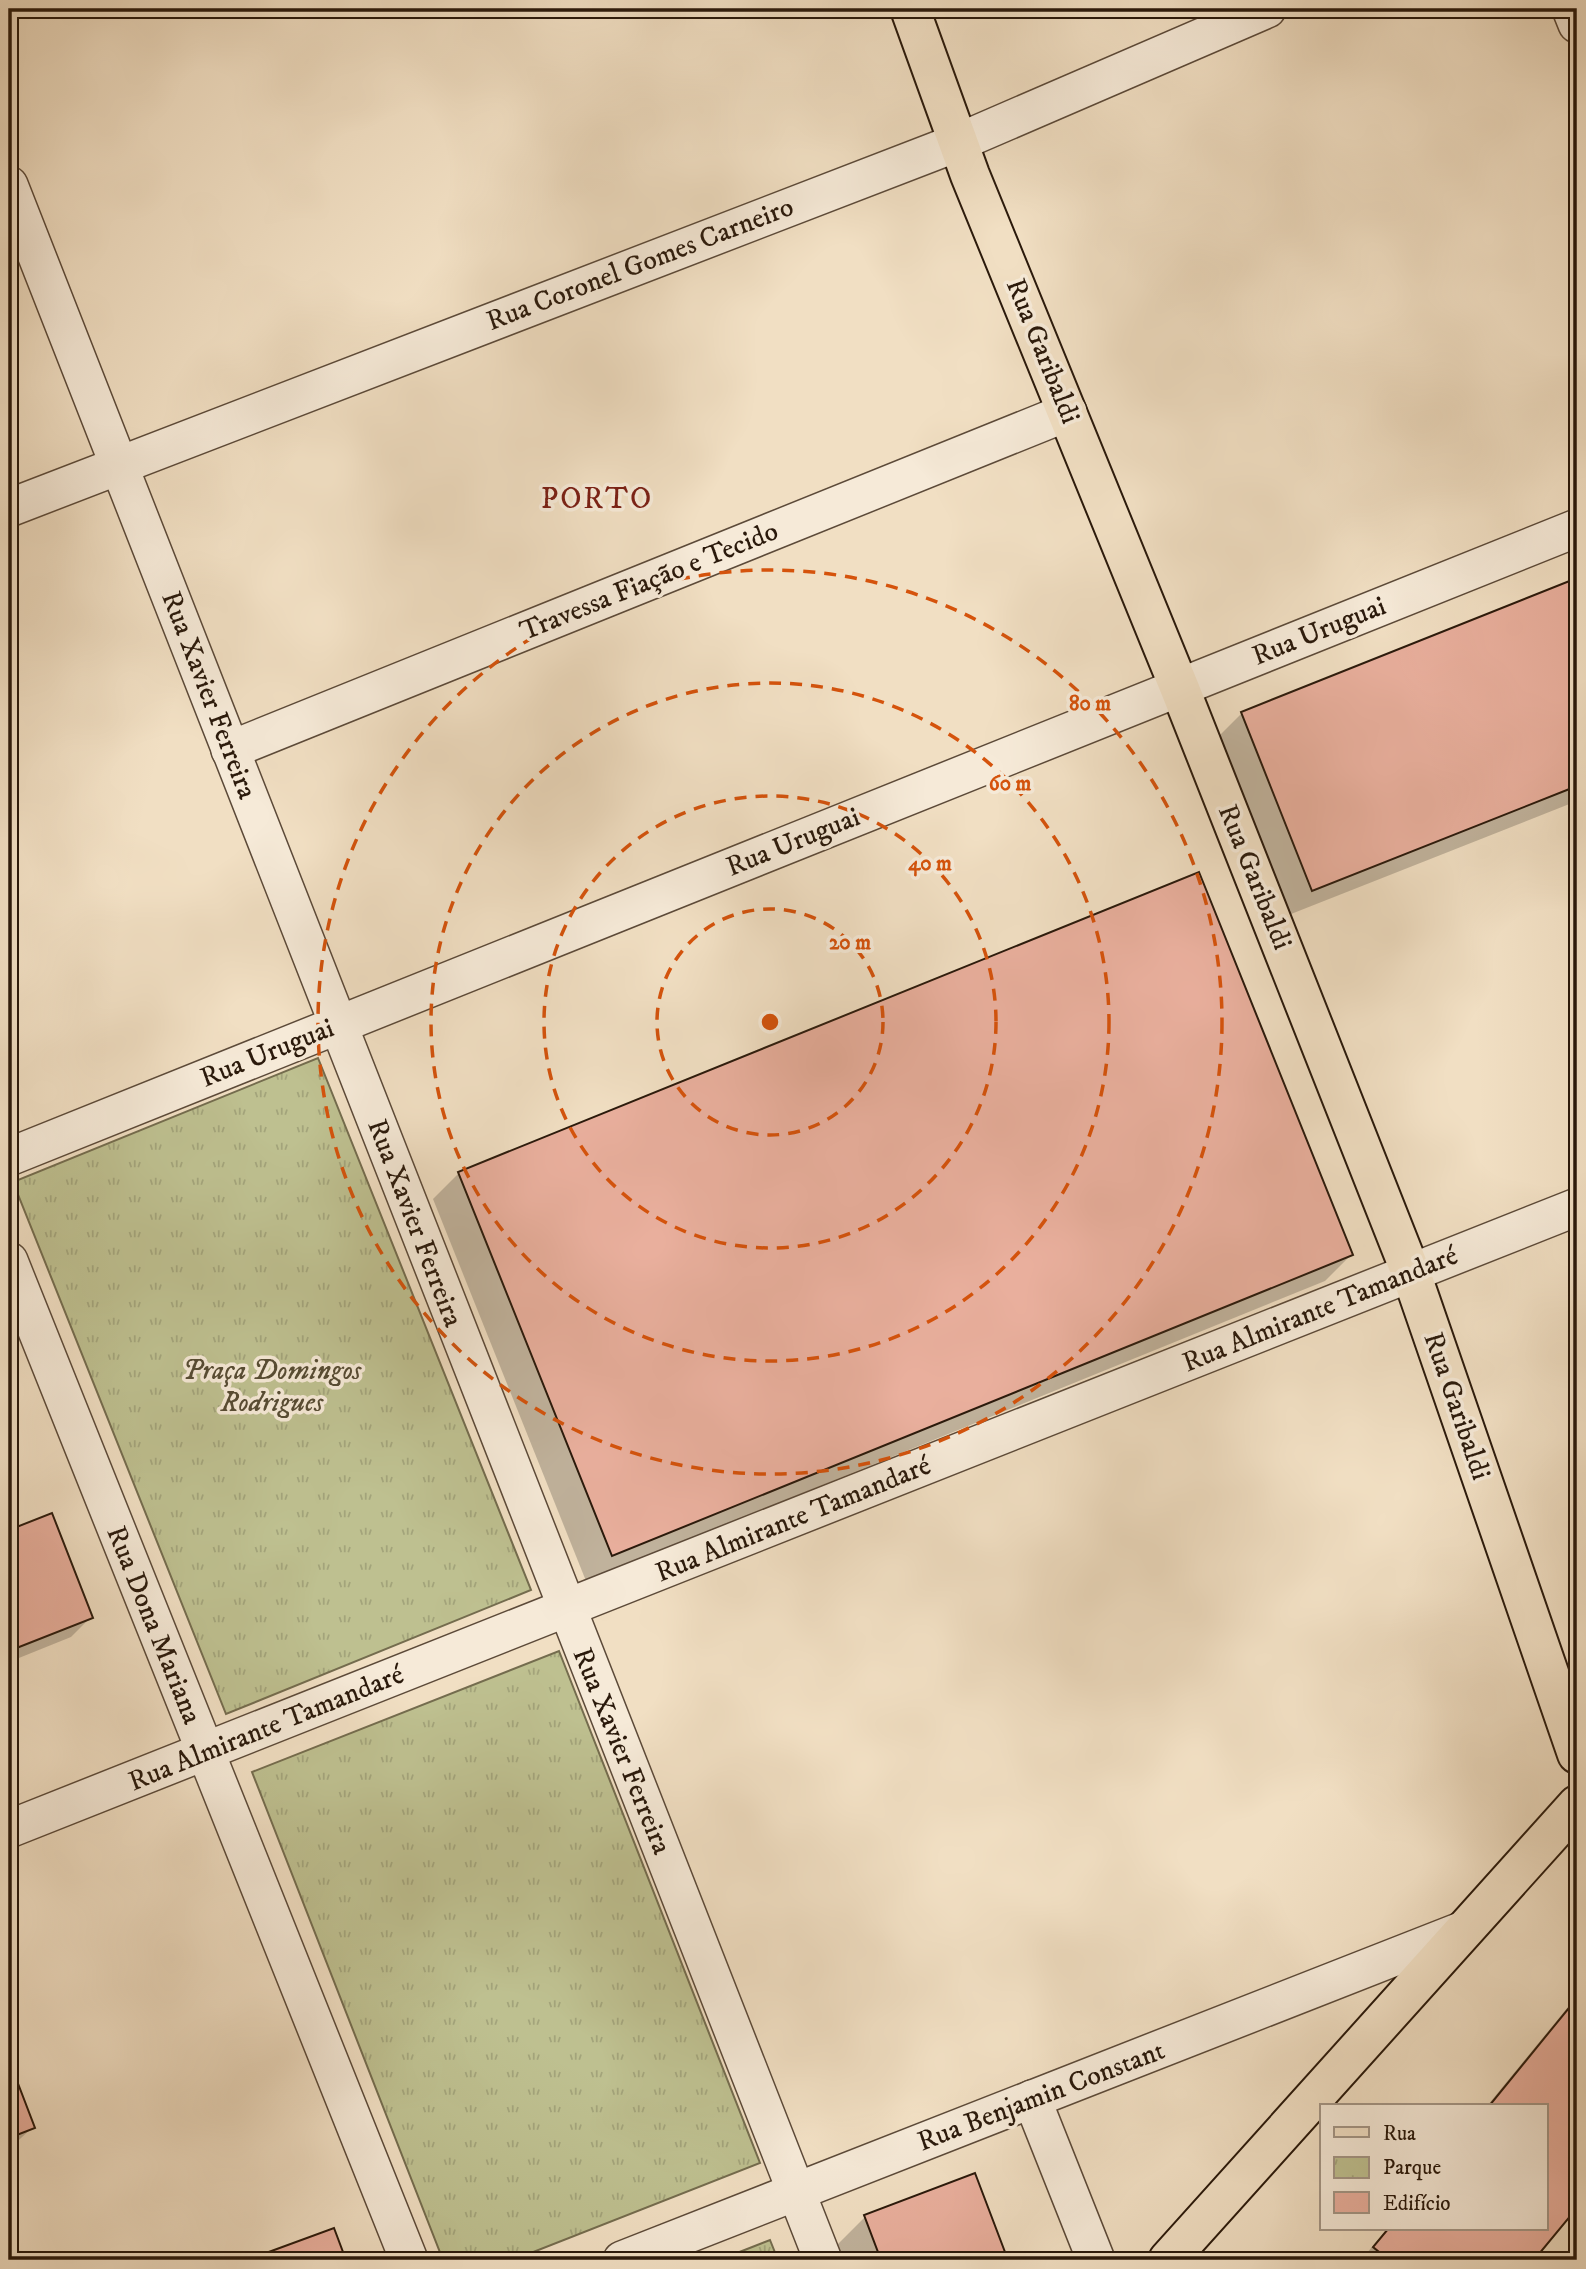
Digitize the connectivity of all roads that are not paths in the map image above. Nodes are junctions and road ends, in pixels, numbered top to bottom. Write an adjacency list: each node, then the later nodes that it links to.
1 (910, 9): 5 (main road, Rua Garibaldi)
2 (1267, 9): 5 (street, Rua Coronel Gomes Carneiro)
3 (1572, 9): 4 (street)
4 (1577, 24)
5 (959, 142): 7 (main road, Rua Garibaldi); 8 (street, Rua Coronel Gomes Carneiro)
6 (9, 185): 8 (street, Rua Xavier Ferreira)
7 (1068, 412): 11 (main road, Rua Garibaldi); 12 (street, Travessa Fiação e Tecido)
8 (118, 464): 9 (street, Rua Coronel Gomes Carneiro); 12 (street, Rua Xavier Ferreira)
9 (9, 508)
10 (1577, 528): 11 (street, Rua Uruguai)
11 (1180, 689): 13 (street, Rua Uruguai); 17 (main road, Rua Garibaldi)
12 (230, 750): 13 (street, Rua Xavier Ferreira)
13 (338, 1024): 14 (street, Rua Uruguai); 18 (street, Rua Xavier Ferreira)
14 (9, 1157)
15 (1577, 1207): 17 (street, Rua Almirante Tamandaré)
16 (9, 1261): 19 (street, Rua Dona Mariana)
17 (1411, 1273): 18 (street, Rua Almirante Tamandaré); 20 (main road, Rua Garibaldi)
18 (566, 1609): 19 (street, Rua Almirante Tamandaré); 25 (street, Rua Xavier Ferreira)
19 (205, 1753): 22 (street, Rua Almirante Tamandaré); 26 (street, Rua Dona Mariana)
20 (1577, 1754)
21 (1577, 1805): 23 (main road)
22 (9, 1829)
23 (1461, 1931): 24 (street, Rua Benjamin Constant); 30 (main road)
24 (1032, 2099): 25 (street, Rua Benjamin Constant); 29 (street)
25 (796, 2192): 27 (street, Rua Benjamin Constant); 28 (street, Rua Xavier Ferreira)
26 (410, 2260)
27 (622, 2260)
28 (823, 2260)
29 (1096, 2260)
30 (1168, 2260)

